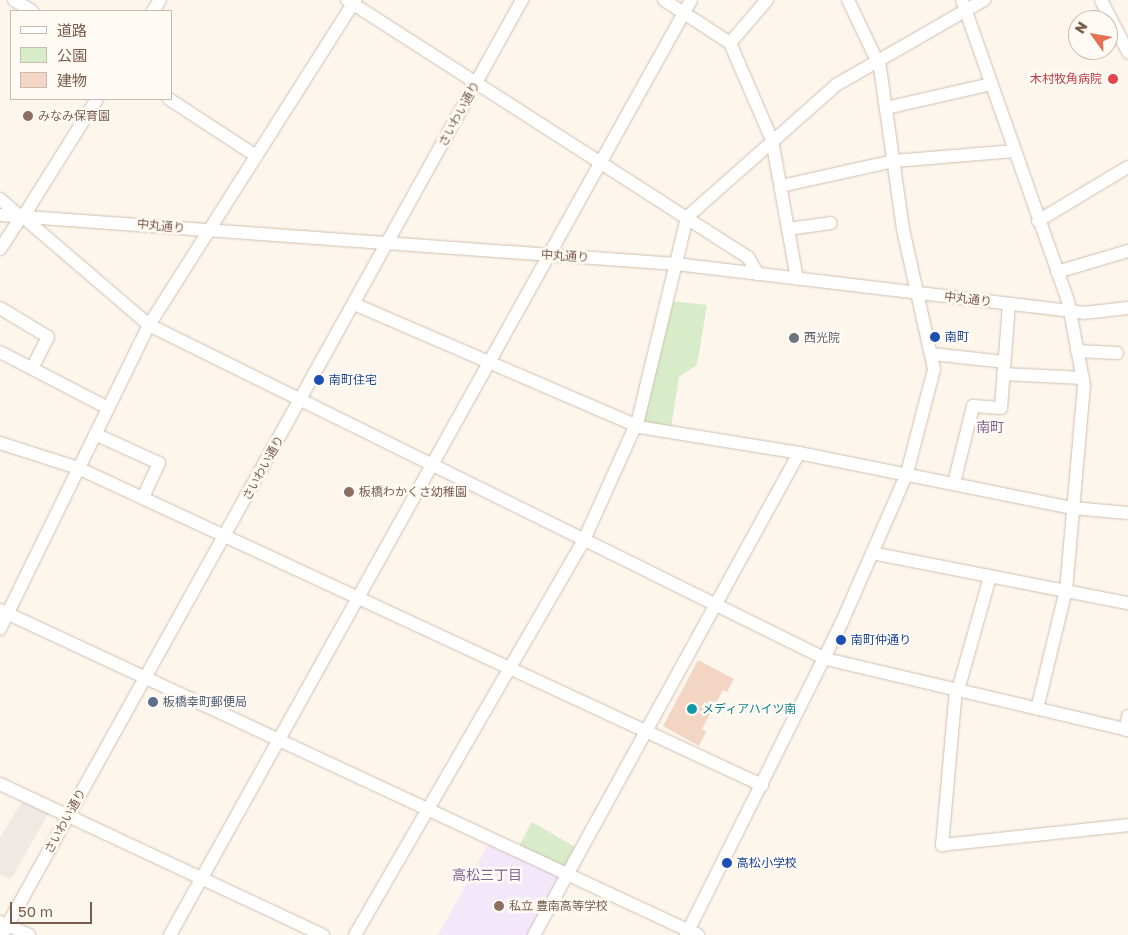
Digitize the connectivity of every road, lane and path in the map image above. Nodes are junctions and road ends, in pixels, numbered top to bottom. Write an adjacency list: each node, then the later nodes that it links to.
1 (14, 0): 11 (street)
2 (522, 0): 17 (street, さいわい通り)
3 (664, 0): 12 (street)
4 (691, 0): 12 (street)
5 (767, 0): 14 (street)
6 (848, 0): 16 (street)
7 (984, 0): 10 (street)
8 (1101, 0): 13 (street)
9 (352, 1): 17 (street); 23 (street)
10 (964, 5): 16 (street); 18 (street)
11 (30, 10)
12 (684, 13): 14 (street); 26 (street)
13 (1125, 39): 15 (street)
14 (730, 43): 22 (street)
15 (1128, 52)
16 (879, 63): 21 (street); 22 (street)
17 (476, 82): 26 (street); 37 (street, さいわい通り)
18 (991, 84): 21 (street); 24 (street)
19 (96, 100): 31 (street)
20 (171, 100): 23 (street)
21 (886, 108): 25 (street)
22 (772, 140): 28 (street); 32 (street)
23 (256, 156): 36 (street)
24 (1017, 156): 25 (street); 33 (street)
25 (894, 161): 28 (street); 45 (street)
26 (600, 162): 32 (street); 40 (street)
27 (1128, 167): 33 (street)
28 (781, 186): 35 (street)
29 (0, 199): 31 (street)
30 (0, 214): 31 (street, 中丸通り)
31 (22, 217): 36 (street, 中丸通り); 38 (street); 51 (street)
32 (687, 217): 41 (street); 43 (street)
33 (1038, 221): 42 (street)
34 (831, 223): 35 (street)
35 (788, 229): 44 (street)
36 (208, 231): 37 (street, 中丸通り); 51 (street)
37 (387, 243): 40 (street, 中丸通り); 46 (street, さいわい通り)
38 (0, 249)
39 (1128, 251): 42 (street)
40 (548, 255): 41 (street, 中丸通り); 56 (street)
41 (676, 264): 43 (street, 中丸通り); 62 (street)
42 (1057, 272): 50 (street)
43 (758, 274): 44 (street, 中丸通り)
44 (797, 279): 45 (street, 中丸通り)
45 (920, 293): 47 (street, 中丸通り); 54 (street)
46 (354, 304): 56 (street); 60 (street, さいわい通り)
47 (1010, 304): 50 (street, 中丸通り); 58 (street)
48 (0, 308): 57 (street)
49 (1128, 308): 50 (street, 中丸通り)
50 (1070, 311): 52 (street)
51 (150, 325): 60 (street); 61 (street)
52 (1077, 351): 55 (street); 59 (street)
53 (0, 352): 57 (street)
54 (932, 354): 58 (street); 68 (street)
55 (1117, 354)
56 (488, 363): 62 (street); 66 (street)
57 (32, 368): 61 (street)
58 (1004, 368): 59 (street); 69 (street)
59 (1083, 378): 71 (street)
60 (300, 401): 66 (street); 73 (street, さいわい通り)
61 (108, 408): 63 (street)
62 (635, 426): 65 (street); 74 (street)
63 (95, 434): 67 (street); 70 (street)
64 (0, 443): 67 (street)
65 (799, 453): 68 (street); 80 (street)
66 (431, 464): 74 (street); 78 (street)
67 (78, 468): 70 (street); 81 (street)
68 (907, 473): 69 (street); 75 (street)
69 (954, 483): 71 (street)
70 (143, 497): 73 (street)
71 (1072, 508): 72 (street); 77 (street)
72 (1128, 513)
73 (225, 536): 78 (street); 85 (street, さいわい通り)
74 (584, 540): 80 (street); 84 (street)
75 (872, 553): 76 (street); 83 (street)
76 (990, 577): 77 (street); 86 (street)
77 (1066, 590): 79 (street); 87 (street)
78 (357, 597): 84 (street); 91 (street)
79 (1128, 603)
80 (716, 606): 83 (street); 90 (street)
81 (4, 612): 82 (street); 85 (street)
82 (0, 629)
83 (826, 659): 86 (street); 93 (street)
84 (511, 667): 90 (street); 94 (street)
85 (146, 677): 91 (street); 95 (street, さいわい通り)
86 (957, 690): 87 (street); 96 (street)
87 (1037, 709): 89 (street)
88 (1128, 716): 89 (street)
89 (1127, 730)
90 (646, 732): 93 (street); 97 (street)
91 (278, 740): 94 (street); 98 (street)
92 (0, 784): 95 (street)
93 (762, 785): 100 (street)
94 (429, 809): 97 (street); 104 (street)
95 (69, 816): 98 (street); 99 (street, さいわい通り)
96 (1128, 825)
97 (568, 875): 100 (street); 105 (street)
98 (201, 879): 102 (street); 103 (street)
99 (3, 927): 101 (street)
100 (691, 934)
101 (29, 935)
102 (170, 935)
103 (323, 935)
104 (355, 935)
105 (534, 935)

